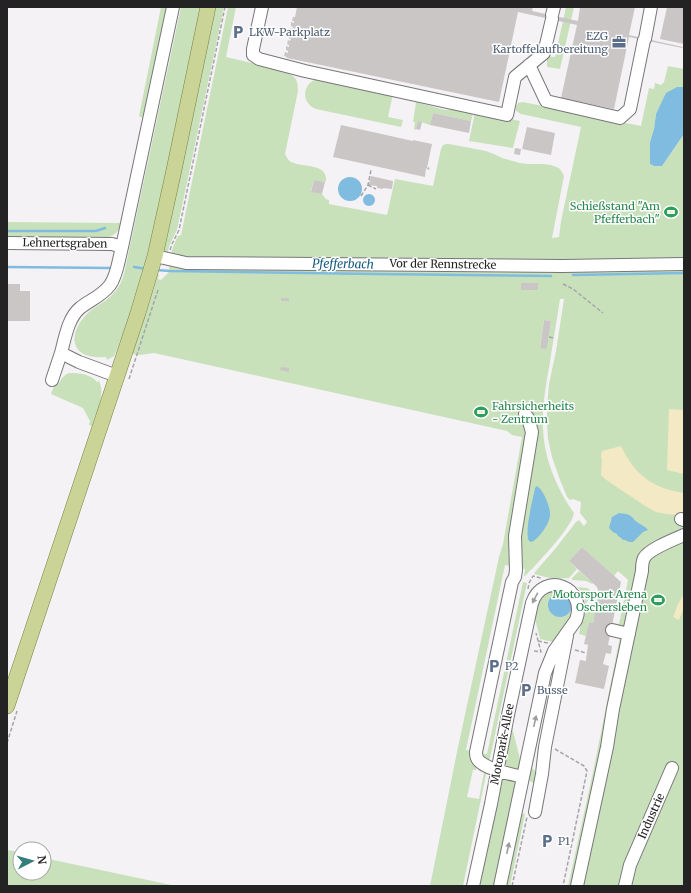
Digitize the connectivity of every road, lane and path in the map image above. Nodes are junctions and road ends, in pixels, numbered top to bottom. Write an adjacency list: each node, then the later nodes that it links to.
1 (172, 7): 13 (street)
2 (208, 7): 14 (main road)
3 (225, 7): 14 (path)
4 (262, 7): 7 (street)
5 (651, 7): 7 (street)
6 (553, 14): 7 (street)
7 (529, 65)
8 (371, 170): 9 (path)
9 (368, 185): 10 (path); 11 (path)
10 (376, 189)
11 (361, 196)
12 (7, 243): 13 (street, Lehnertsgraben)
13 (122, 247): 20 (street)
14 (156, 264): 15 (street, Vor der Rennstrecke); 21 (main road)
15 (684, 264)
16 (563, 284): 17 (path)
17 (603, 313)
18 (549, 337): 19 (path)
19 (555, 338)
20 (61, 353): 21 (street); 22 (street)
21 (117, 376): 28 (main road)
22 (52, 380)
23 (525, 414): 31 (street)
24 (684, 535): 27 (street)
25 (612, 630): 27 (street)
26 (568, 632): 31 (street, Motopark-Allee, one-way to 31); 32 (street, Motopark-Allee, one-way to 26); 33 (street)
27 (629, 634): 40 (street)
28 (7, 706)
29 (554, 748): 39 (path)
30 (672, 768): 41 (street, Industrie)
31 (497, 770): 32 (street); 36 (street, Motopark-Allee)
32 (522, 781): 33 (street); 34 (street, Motopark-Allee)
33 (539, 789): 35 (street)
34 (516, 810): 37 (street, Motopark-Allee, one-way to 34); 38 (path)
35 (535, 812)
36 (473, 886)
37 (500, 886)
38 (512, 886)
39 (563, 886)
40 (577, 886)
41 (625, 886)

